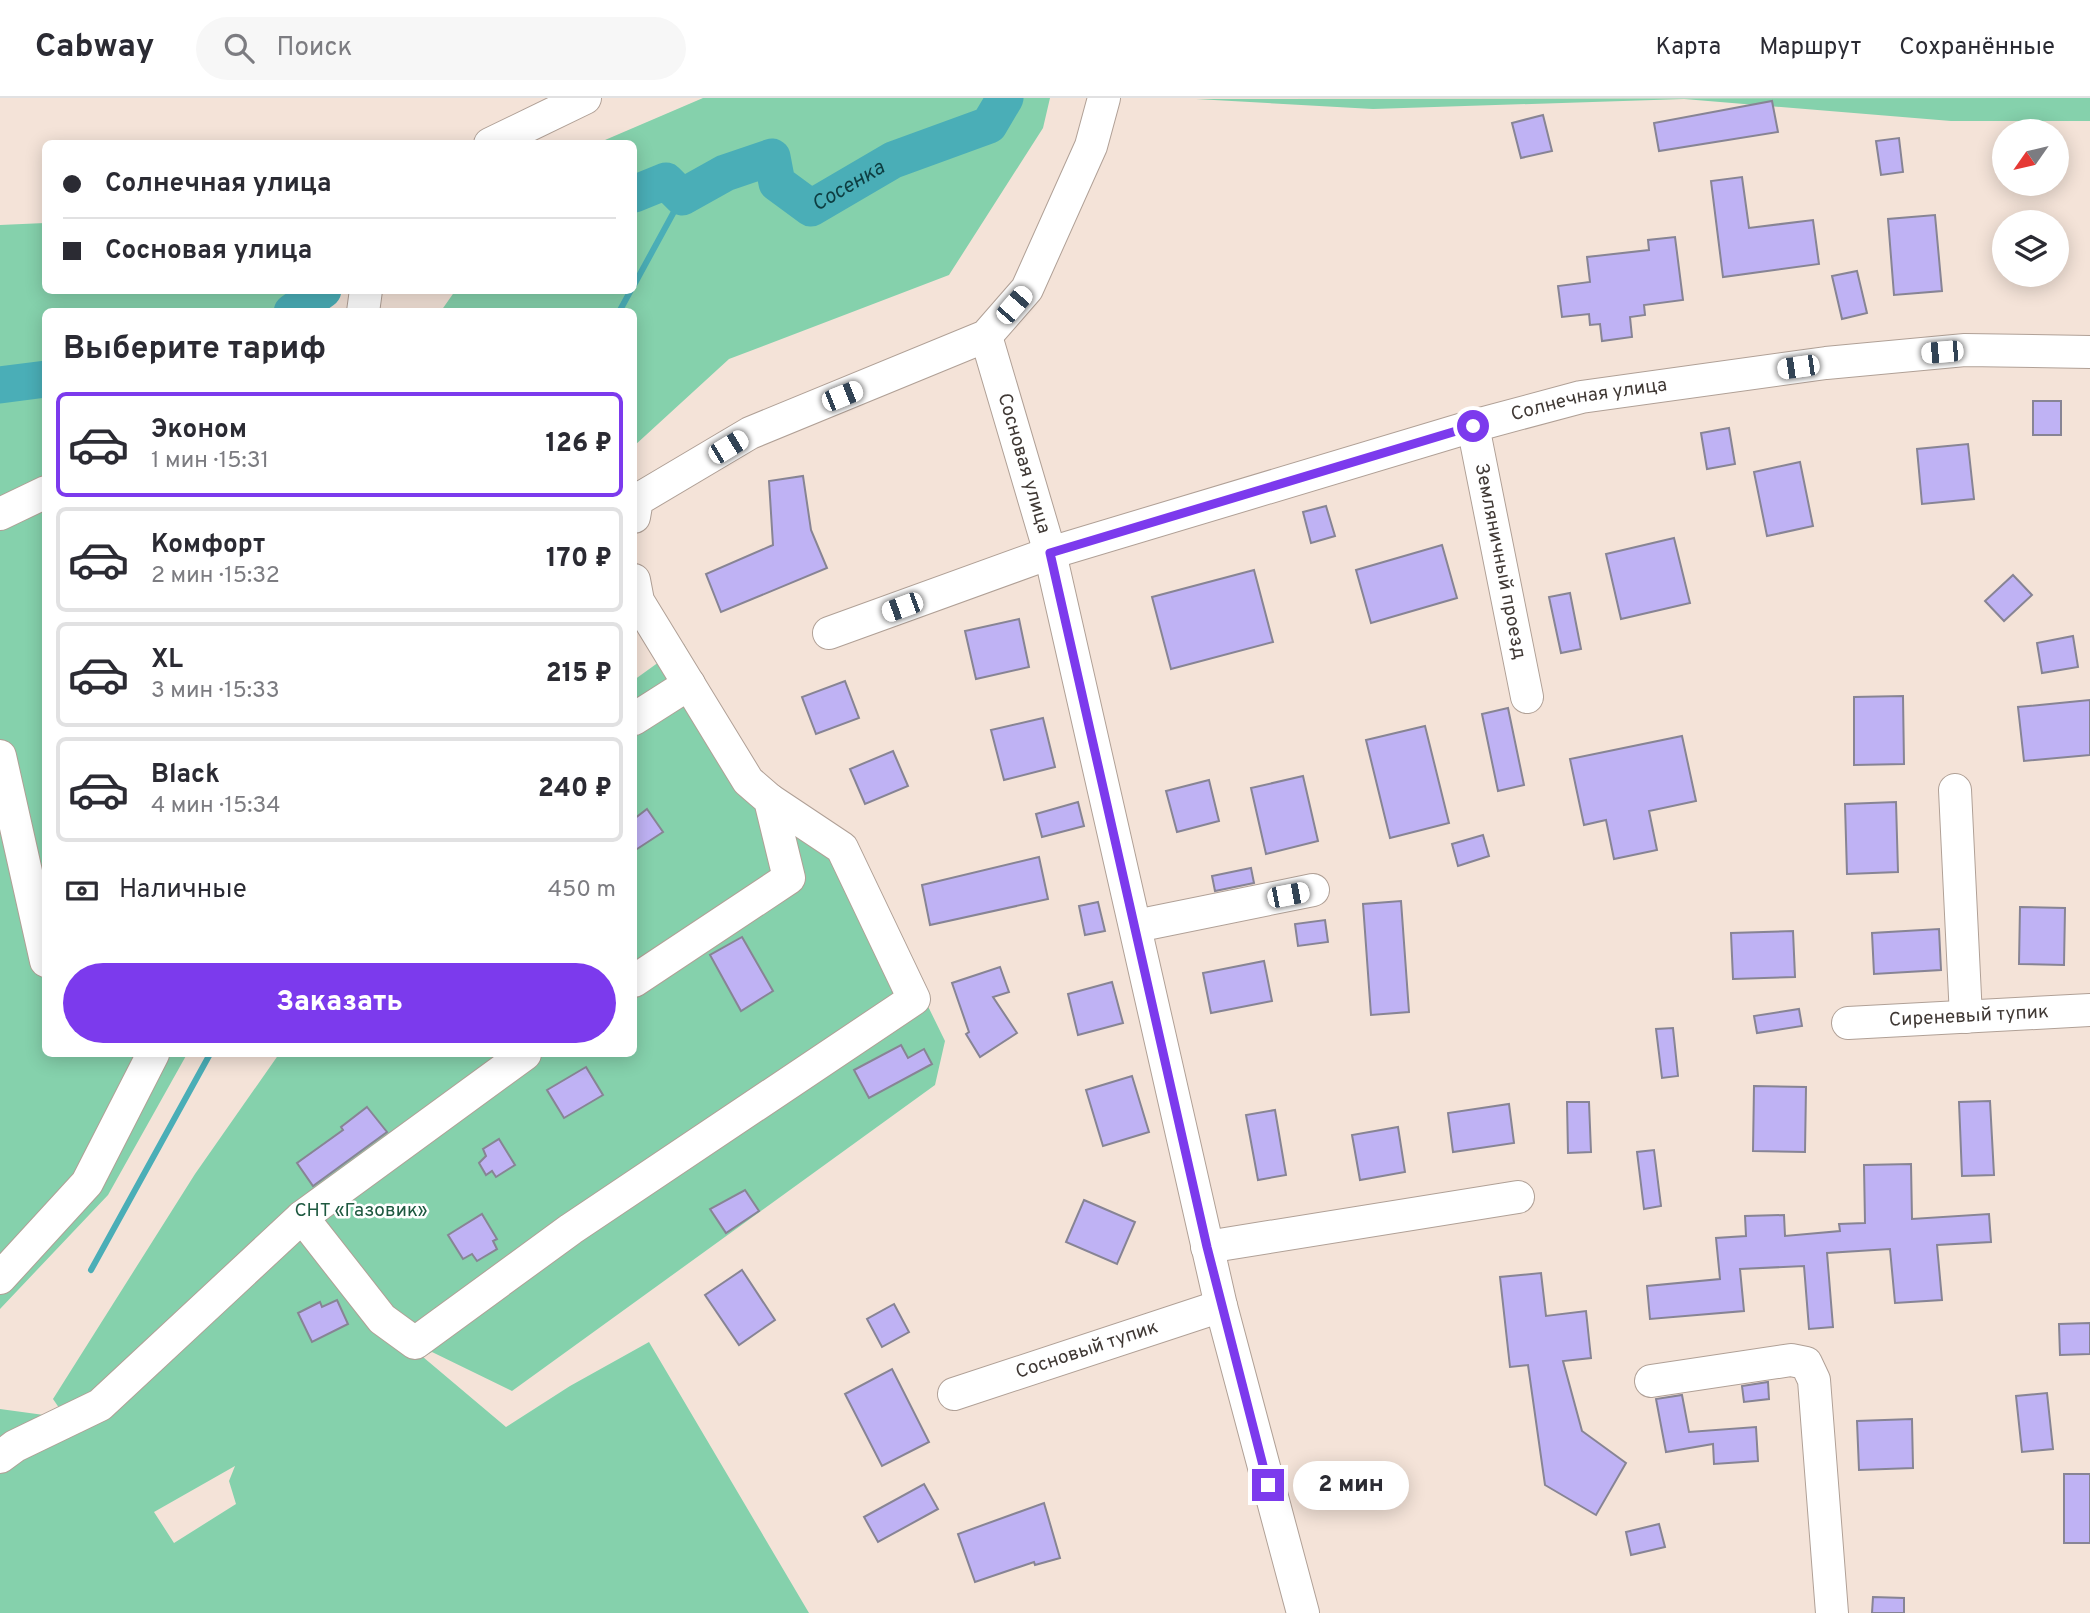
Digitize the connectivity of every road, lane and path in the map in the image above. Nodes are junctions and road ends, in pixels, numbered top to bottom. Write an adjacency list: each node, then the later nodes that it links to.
1 (585, 98): 3 (lane)
2 (1104, 98): 4 (lane)
3 (498, 140)
4 (986, 336): 8 (lane); 10 (lane, Сосновая улица)
5 (2090, 352): 6 (lane, Солнечная улица)
6 (1473, 426): 10 (lane, Солнечная улица); 14 (lane, Земляничный проезд)
7 (42, 494): 9 (lane)
8 (637, 500)
9 (0, 514)
10 (1050, 553): 12 (lane, Солнечная улица); 20 (lane, Сосновая улица)
11 (637, 596): 13 (lane)
12 (829, 634)
13 (689, 684): 15 (lane); 18 (lane)
14 (1527, 697)
15 (637, 717)
16 (0, 756): 21 (lane)
17 (1955, 790): 24 (lane)
18 (770, 800): 22 (lane); 29 (lane)
19 (1313, 890): 20 (lane)
20 (1136, 926): 30 (lane, Сосновая улица)
21 (42, 943)
22 (637, 979)
23 (2090, 1010): 24 (lane, Сиреневый тупик)
24 (1966, 1017): 25 (lane, Сиреневый тупик)
25 (1848, 1023)
26 (151, 1057): 31 (lane)
27 (521, 1057): 29 (lane)
28 (1518, 1197): 30 (lane)
29 (302, 1217): 35 (lane)
30 (1207, 1247): 32 (lane, Сосновая улица)
31 (0, 1278)
32 (1221, 1306): 34 (lane, Сосновый тупик); 36 (lane, Сосновая улица)
33 (1651, 1381): 37 (lane)
34 (954, 1394)
35 (0, 1457)
36 (1303, 1613)
37 (1832, 1613)

